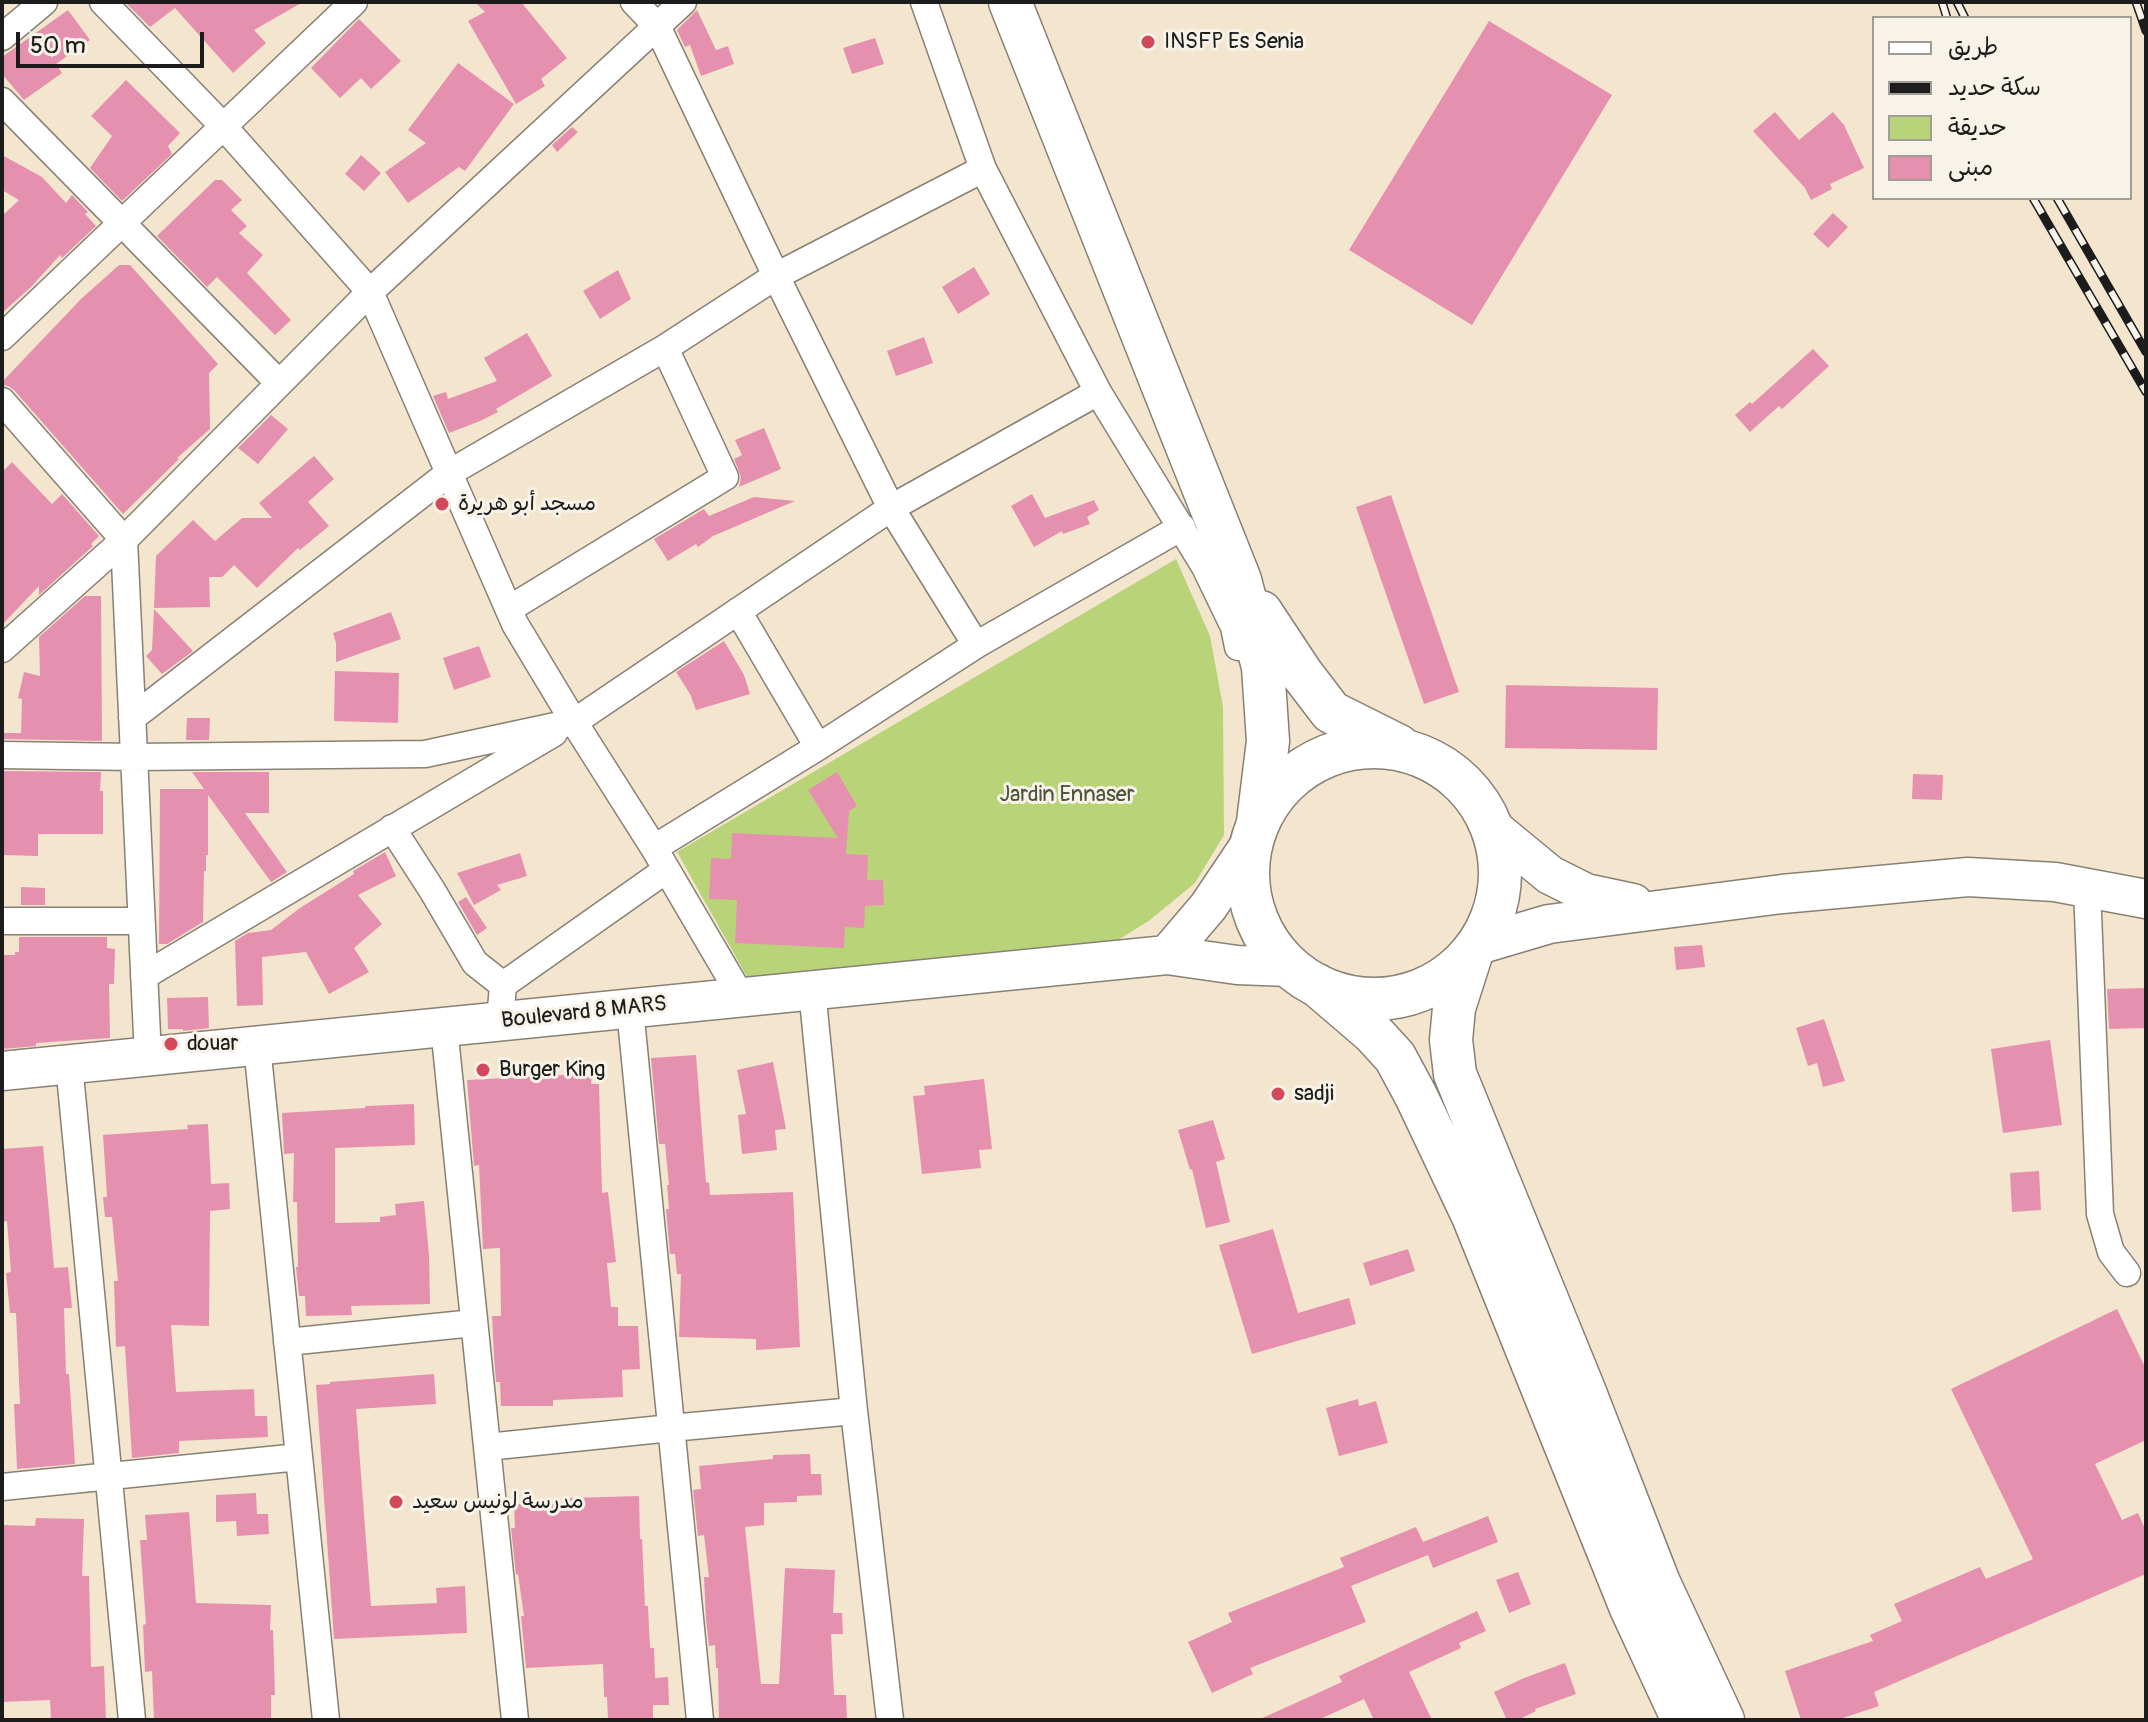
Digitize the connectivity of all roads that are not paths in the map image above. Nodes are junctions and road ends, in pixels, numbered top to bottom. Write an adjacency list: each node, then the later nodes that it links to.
1 (44, 2): 9 (street)
2 (103, 2): 11 (street)
3 (354, 2): 11 (street)
4 (634, 2): 8 (street)
5 (683, 2): 8 (street)
6 (924, 2): 12 (street)
7 (1010, 2): 25 (main road)
8 (657, 26): 14 (street); 15 (street)
9 (2, 37)
10 (2, 101): 13 (street)
11 (224, 127): 13 (street); 15 (street)
12 (983, 169): 14 (street); 19 (street)
13 (123, 224): 16 (street); 18 (street)
14 (776, 276): 17 (street); 22 (street)
15 (370, 292): 18 (street); 21 (street)
16 (2, 337)
17 (665, 348): 21 (street); 26 (street)
18 (279, 383): 24 (street)
19 (1098, 392): 22 (street); 23 (street)
20 (2, 401): 24 (street)
21 (449, 473): 26 (street); 30 (street)
22 (891, 508): 27 (street); 28 (street)
23 (1182, 527): 28 (street); 38 (street)
24 (124, 540): 29 (street); 30 (street)
25 (1240, 580): 33 (main road); 38 (main road)
26 (509, 609): 31 (street)
27 (738, 611): 31 (street); 32 (street)
28 (976, 645): 32 (street)
29 (2, 649)
30 (132, 718): 35 (street)
31 (574, 722): 35 (street); 36 (street); 39 (street)
32 (818, 747): 39 (street)
33 (1411, 752): 37 (main road); 38 (main road)
34 (2, 755): 35 (street)
35 (134, 757): 44 (street)
36 (392, 828): 47 (street); 51 (street)
37 (1493, 828): 42 (main road); 45 (main road)
38 (1254, 833): 46 (main road); 48 (main road)
39 (660, 859): 50 (street); 51 (street)
40 (2087, 888): 41 (main road); 42 (main road); 58 (street)
41 (2146, 899)
42 (1663, 909): 45 (main road)
43 (2, 921): 44 (street)
44 (141, 921): 47 (street)
45 (1474, 950): 48 (main road); 73 (main road)
46 (1167, 955): 48 (main road, Boulevard 8 MARS); 49 (main road, Boulevard 8 MARS)
47 (144, 976): 55 (street)
48 (1304, 976): 72 (main road)
49 (812, 990): 50 (main road, Boulevard 8 MARS); 61 (street)
50 (742, 998): 52 (main road, Boulevard 8 MARS)
51 (502, 1004): 52 (main road, Boulevard 8 MARS); 53 (main road, Boulevard 8 MARS)
52 (630, 1009): 62 (street)
53 (444, 1027): 54 (main road, Boulevard 8 MARS); 59 (street)
54 (257, 1046): 55 (main road, Boulevard 8 MARS); 60 (street)
55 (148, 1057): 56 (main road, Boulevard 8 MARS)
56 (69, 1064): 57 (main road, Boulevard 8 MARS); 65 (street)
57 (2, 1071)
58 (2127, 1273)
59 (474, 1323): 60 (street); 63 (street)
60 (287, 1342): 64 (street)
61 (854, 1411): 62 (street); 71 (street)
62 (671, 1428): 63 (street); 70 (street)
63 (487, 1447): 69 (street)
64 (299, 1457): 65 (street); 68 (street)
65 (110, 1476): 66 (street); 67 (street)
66 (2, 1487)
67 (132, 1720)
68 (326, 1720)
69 (515, 1720)
70 (700, 1720)
71 (890, 1720)
72 (1683, 1720)
73 (1723, 1720)

